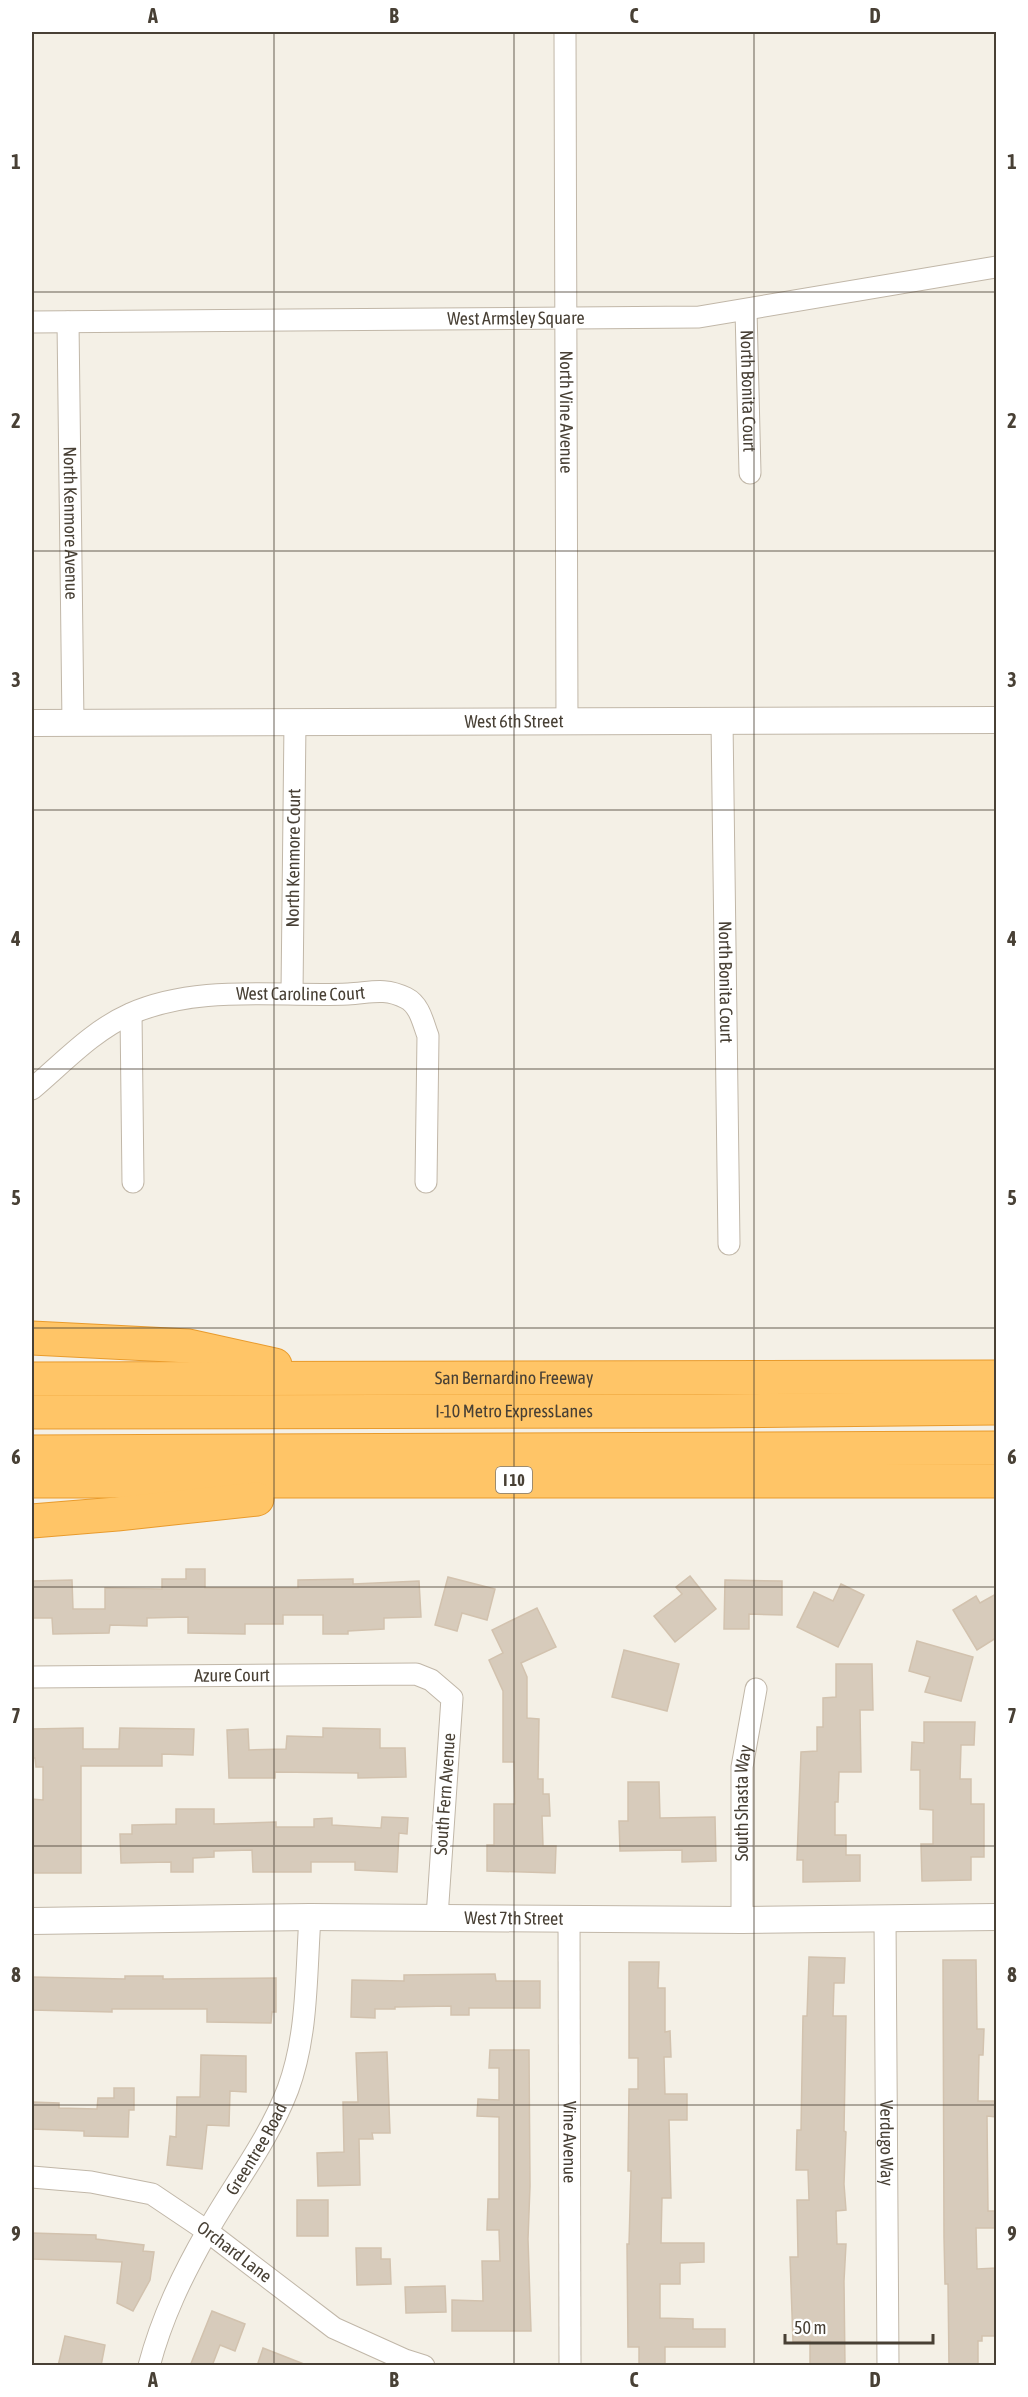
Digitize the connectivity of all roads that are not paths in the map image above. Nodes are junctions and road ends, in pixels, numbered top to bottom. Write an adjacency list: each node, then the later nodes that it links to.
1 (565, 32): 4 (street, North Vine Avenue)
2 (996, 267): 3 (street, West Armsley Square)
3 (746, 310): 4 (street, West Armsley Square); 7 (street, North Bonita Court)
4 (566, 319): 6 (street, West Armsley Square); 9 (street, North Vine Avenue)
5 (32, 322): 6 (street, West Armsley Square)
6 (68, 322): 13 (street, North Kenmore Avenue)
7 (750, 473)
8 (996, 720): 10 (street, West 6th Street)
9 (567, 721): 10 (street, West 6th Street); 11 (street, West 6th Street)
10 (722, 721): 19 (street, North Bonita Court)
11 (295, 722): 13 (street, West 6th Street); 14 (street, North Kenmore Court)
12 (32, 723): 13 (street, West 6th Street)
13 (73, 723)
14 (292, 993): 15 (street, West Caroline Court); 18 (street, West Caroline Court)
15 (131, 1014): 16 (street, West Caroline Court); 17 (street)
16 (32, 1089)
17 (133, 1182)
18 (426, 1182)
19 (729, 1244)
20 (32, 1338): 23 (highway)
21 (996, 1377): 23 (highway, San Bernardino Freeway)
22 (32, 1379): 23 (highway, San Bernardino Freeway)
23 (338, 1379)
24 (996, 1408): 25 (highway, I-10 Metro ExpressLanes)
25 (32, 1412)
26 (996, 1448): 27 (highway)
27 (32, 1452)
28 (420, 1480): 29 (highway, I 10); 30 (highway, I 10); 31 (highway)
29 (32, 1481)
30 (996, 1481)
31 (32, 1521)
32 (32, 1677): 33 (street, Azure Court)
33 (432, 1680): 36 (street, South Fern Avenue)
34 (756, 1689): 40 (street, South Shasta Way)
35 (310, 1917): 36 (street, West 7th Street); 41 (street, West 7th Street); 43 (street, Greentree Road)
36 (437, 1917): 38 (street, West 7th Street)
37 (996, 1917): 39 (street, West 7th Street)
38 (569, 1918): 40 (street, West 7th Street); 46 (street, Vine Avenue)
39 (885, 1919): 40 (street, West 7th Street); 47 (street, Verdugo Way)
40 (742, 1920)
41 (32, 1921)
42 (32, 2177): 43 (street, Orchard Lane)
43 (207, 2231): 44 (street, Greentree Road); 45 (street, Orchard Lane)
44 (148, 2366)
45 (424, 2366)
46 (570, 2366)
47 (888, 2366)

